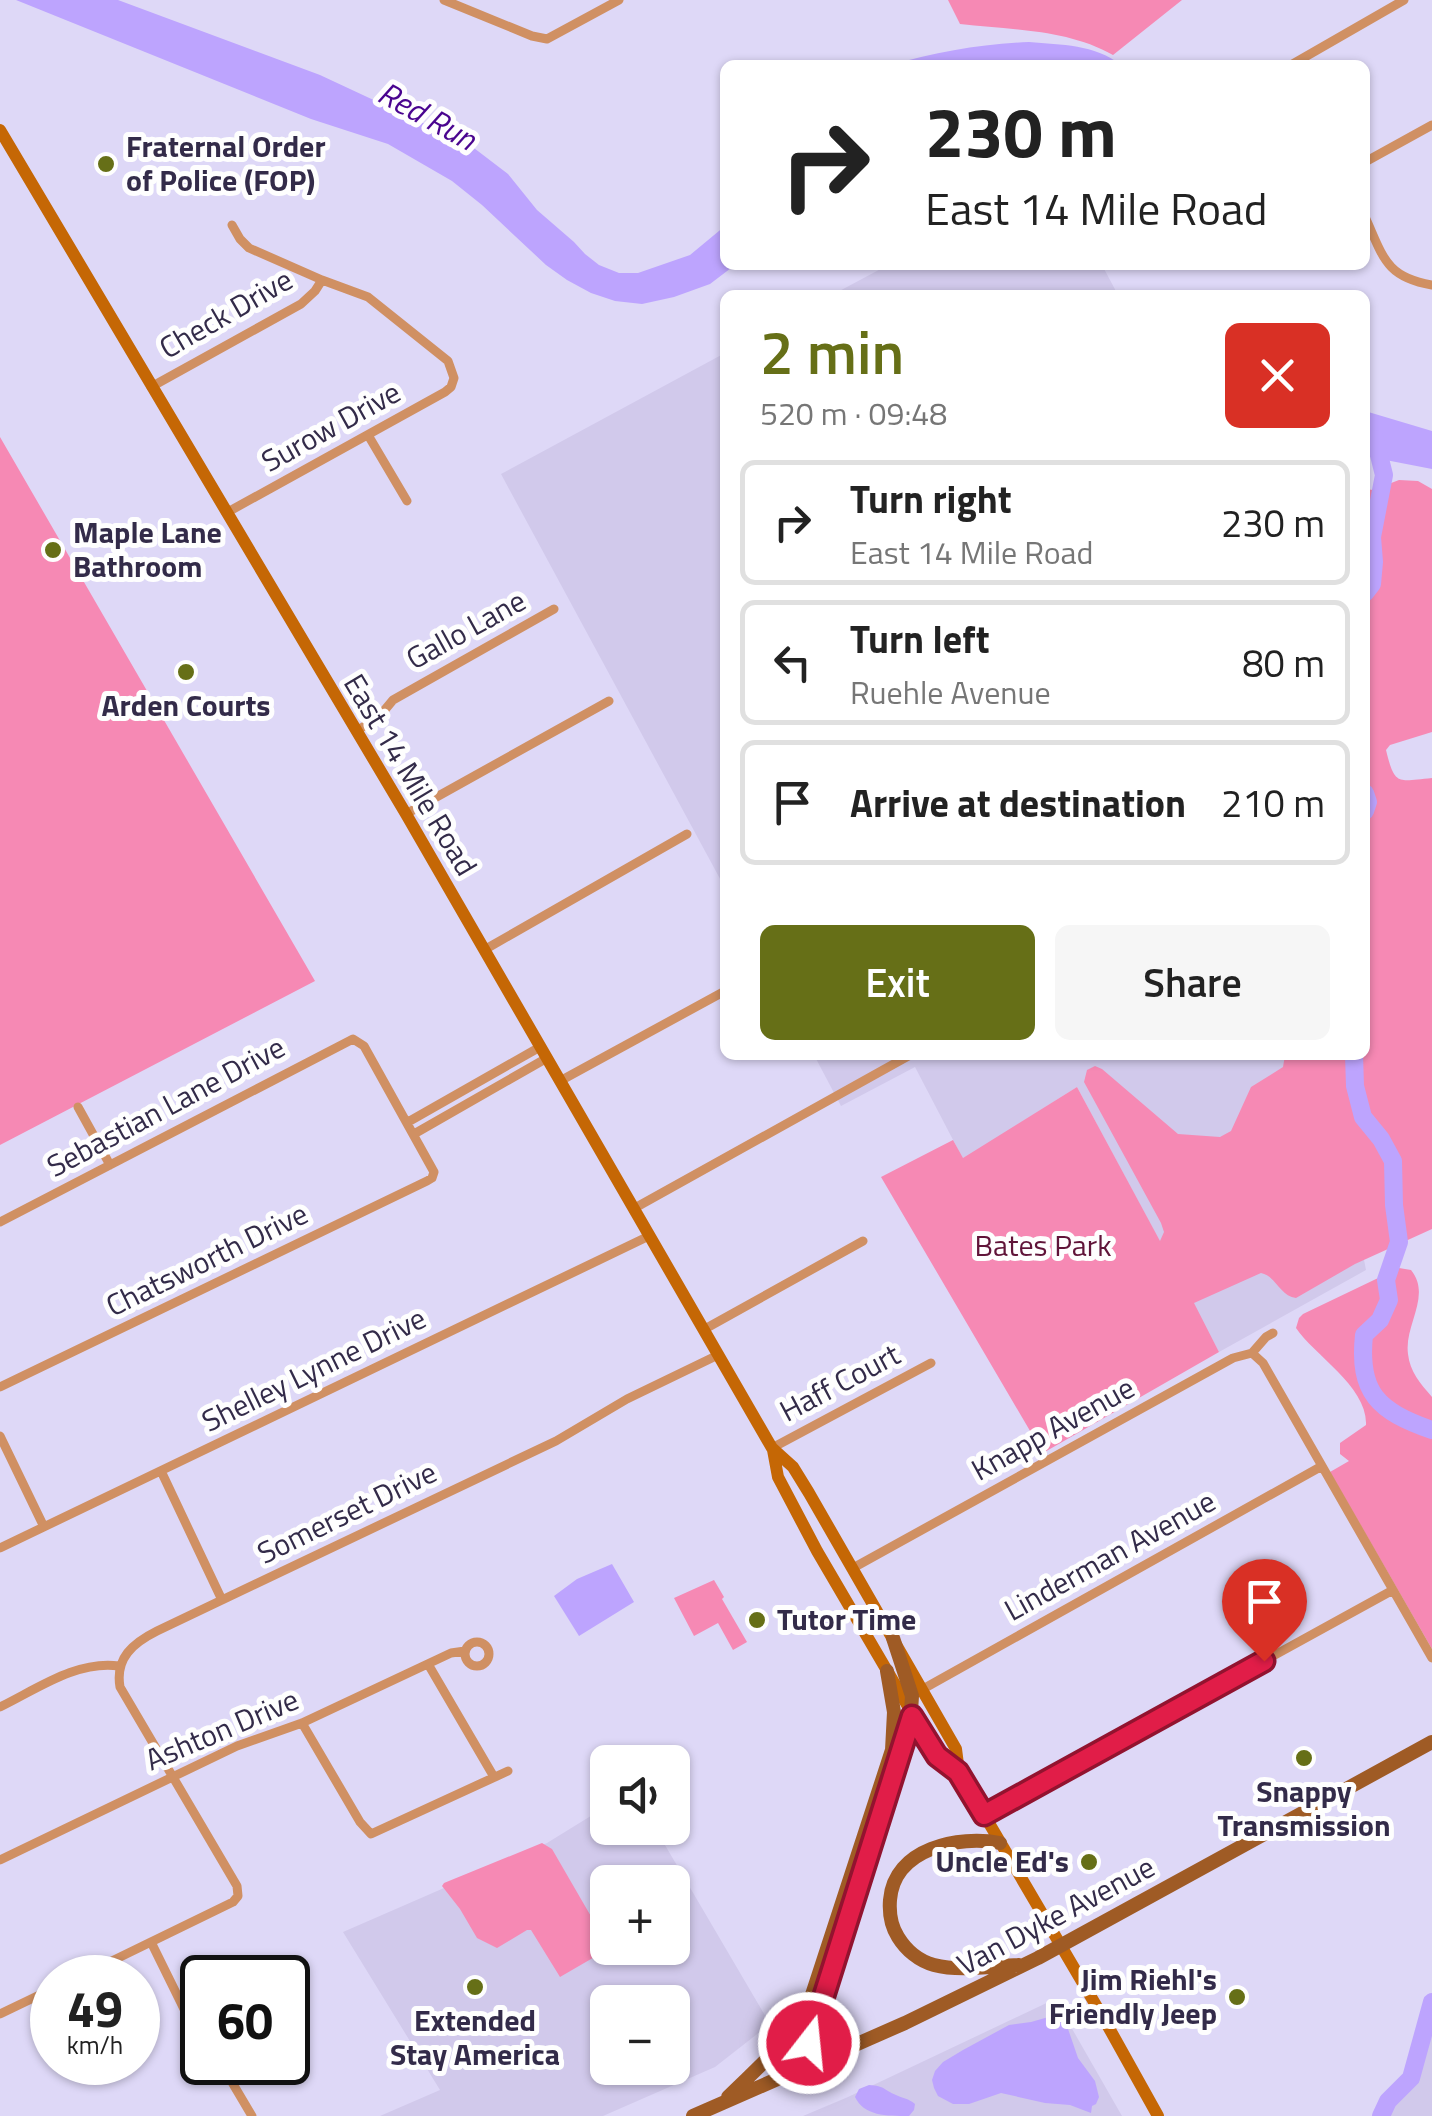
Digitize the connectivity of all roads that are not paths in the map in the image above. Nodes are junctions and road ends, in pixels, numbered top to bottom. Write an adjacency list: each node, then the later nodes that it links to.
1 (444, 0): 2 (street)
2 (619, 0)
3 (1404, 0): 4 (street)
4 (1300, 60)
5 (1432, 125): 7 (street)
6 (0, 130): 12 (main road, East 14 Mile Road)
7 (1370, 159)
8 (232, 225): 10 (street)
9 (1370, 228): 11 (street)
10 (322, 280): 12 (street, Check Drive); 13 (street, Surow Drive)
11 (1432, 286)
12 (151, 387): 15 (main road, East 14 Mile Road)
13 (368, 436): 14 (street); 15 (street, Surow Drive)
14 (407, 501)
15 (226, 513): 18 (main road, East 14 Mile Road)
16 (554, 609): 18 (street, Gallo Lane)
17 (610, 701): 19 (street)
18 (356, 731): 19 (main road, East 14 Mile Road)
19 (406, 814): 21 (main road, East 14 Mile Road)
20 (687, 834): 21 (street)
21 (484, 950): 23 (main road, East 14 Mile Road)
22 (720, 994): 25 (street)
23 (544, 1053): 25 (main road, East 14 Mile Road); 27 (street); 28 (street)
24 (901, 1060): 30 (street)
25 (560, 1081): 30 (main road, East 14 Mile Road)
26 (78, 1107): 29 (street)
27 (408, 1122): 28 (street); 29 (street, Sebastian Lane Drive)
28 (414, 1134): 39 (street, Chatsworth Drive)
29 (110, 1165): 31 (street, Sebastian Lane Drive)
30 (634, 1209): 32 (main road, East 14 Mile Road)
31 (0, 1222)
32 (649, 1236): 34 (main road, East 14 Mile Road); 43 (street, Shelley Lynne Drive)
33 (863, 1241): 34 (street)
34 (704, 1330): 37 (main road, East 14 Mile Road)
35 (1273, 1334): 36 (street, Knapp Avenue)
36 (1252, 1353): 42 (street); 46 (street, Knapp Avenue)
37 (718, 1355): 41 (main road, East 14 Mile Road); 48 (street, Somerset Drive)
38 (931, 1363): 41 (street, Haff Court)
39 (0, 1387)
40 (0, 1436): 44 (street)
41 (772, 1448): 46 (main road, East 14 Mile Road); 54 (main road, East 14 Mile Road)
42 (1322, 1466): 47 (street); 55 (street, Linderman Avenue)
43 (161, 1471): 44 (street, Shelley Lynne Drive); 48 (street)
44 (44, 1527): 45 (street, Shelley Lynne Drive)
45 (0, 1548)
46 (853, 1568): 49 (main road, East 14 Mile Road)
47 (1394, 1590): 51 (street); 64 (street)
48 (222, 1600): 53 (street, Somerset Drive)
49 (893, 1638): 55 (main road, East 14 Mile Road); 57 (main road)
50 (465, 1652): 52 (street, Ashton Drive)
51 (1432, 1658)
52 (428, 1664): 58 (street, Ashton Drive); 63 (street)
53 (119, 1666): 56 (street); 62 (street)
54 (887, 1671): 57 (main road, East 14 Mile Road); 76 (main road)
55 (923, 1689): 61 (main road, East 14 Mile Road)
56 (0, 1707)
57 (912, 1716): 61 (main road, East 14 Mile Road); 74 (main road)
58 (302, 1723): 62 (street, Ashton Drive); 63 (street)
59 (1432, 1742): 68 (main road, Van Dyke Avenue)
60 (508, 1771): 63 (street)
61 (958, 1772): 64 (main road, East 14 Mile Road)
62 (173, 1777): 66 (street, Ashton Drive); 67 (street)
63 (494, 1777)
64 (984, 1815): 65 (main road, East 14 Mile Road)
65 (1000, 1844): 68 (main road, East 14 Mile Road); 70 (main road)
66 (0, 1860)
67 (151, 1942): 69 (street); 72 (street)
68 (1060, 1947): 70 (main road, Van Dyke Avenue); 79 (main road, East 14 Mile Road)
69 (124, 1955)
70 (1025, 1964): 74 (main road, Van Dyke Avenue)
71 (30, 2000): 73 (street)
72 (180, 2001)
73 (0, 2014)
74 (785, 2076): 76 (main road, Van Dyke Avenue)
75 (234, 2085): 77 (street)
76 (720, 2104): 78 (main road, Van Dyke Avenue)
77 (252, 2116)
78 (694, 2116)
79 (1158, 2116)

